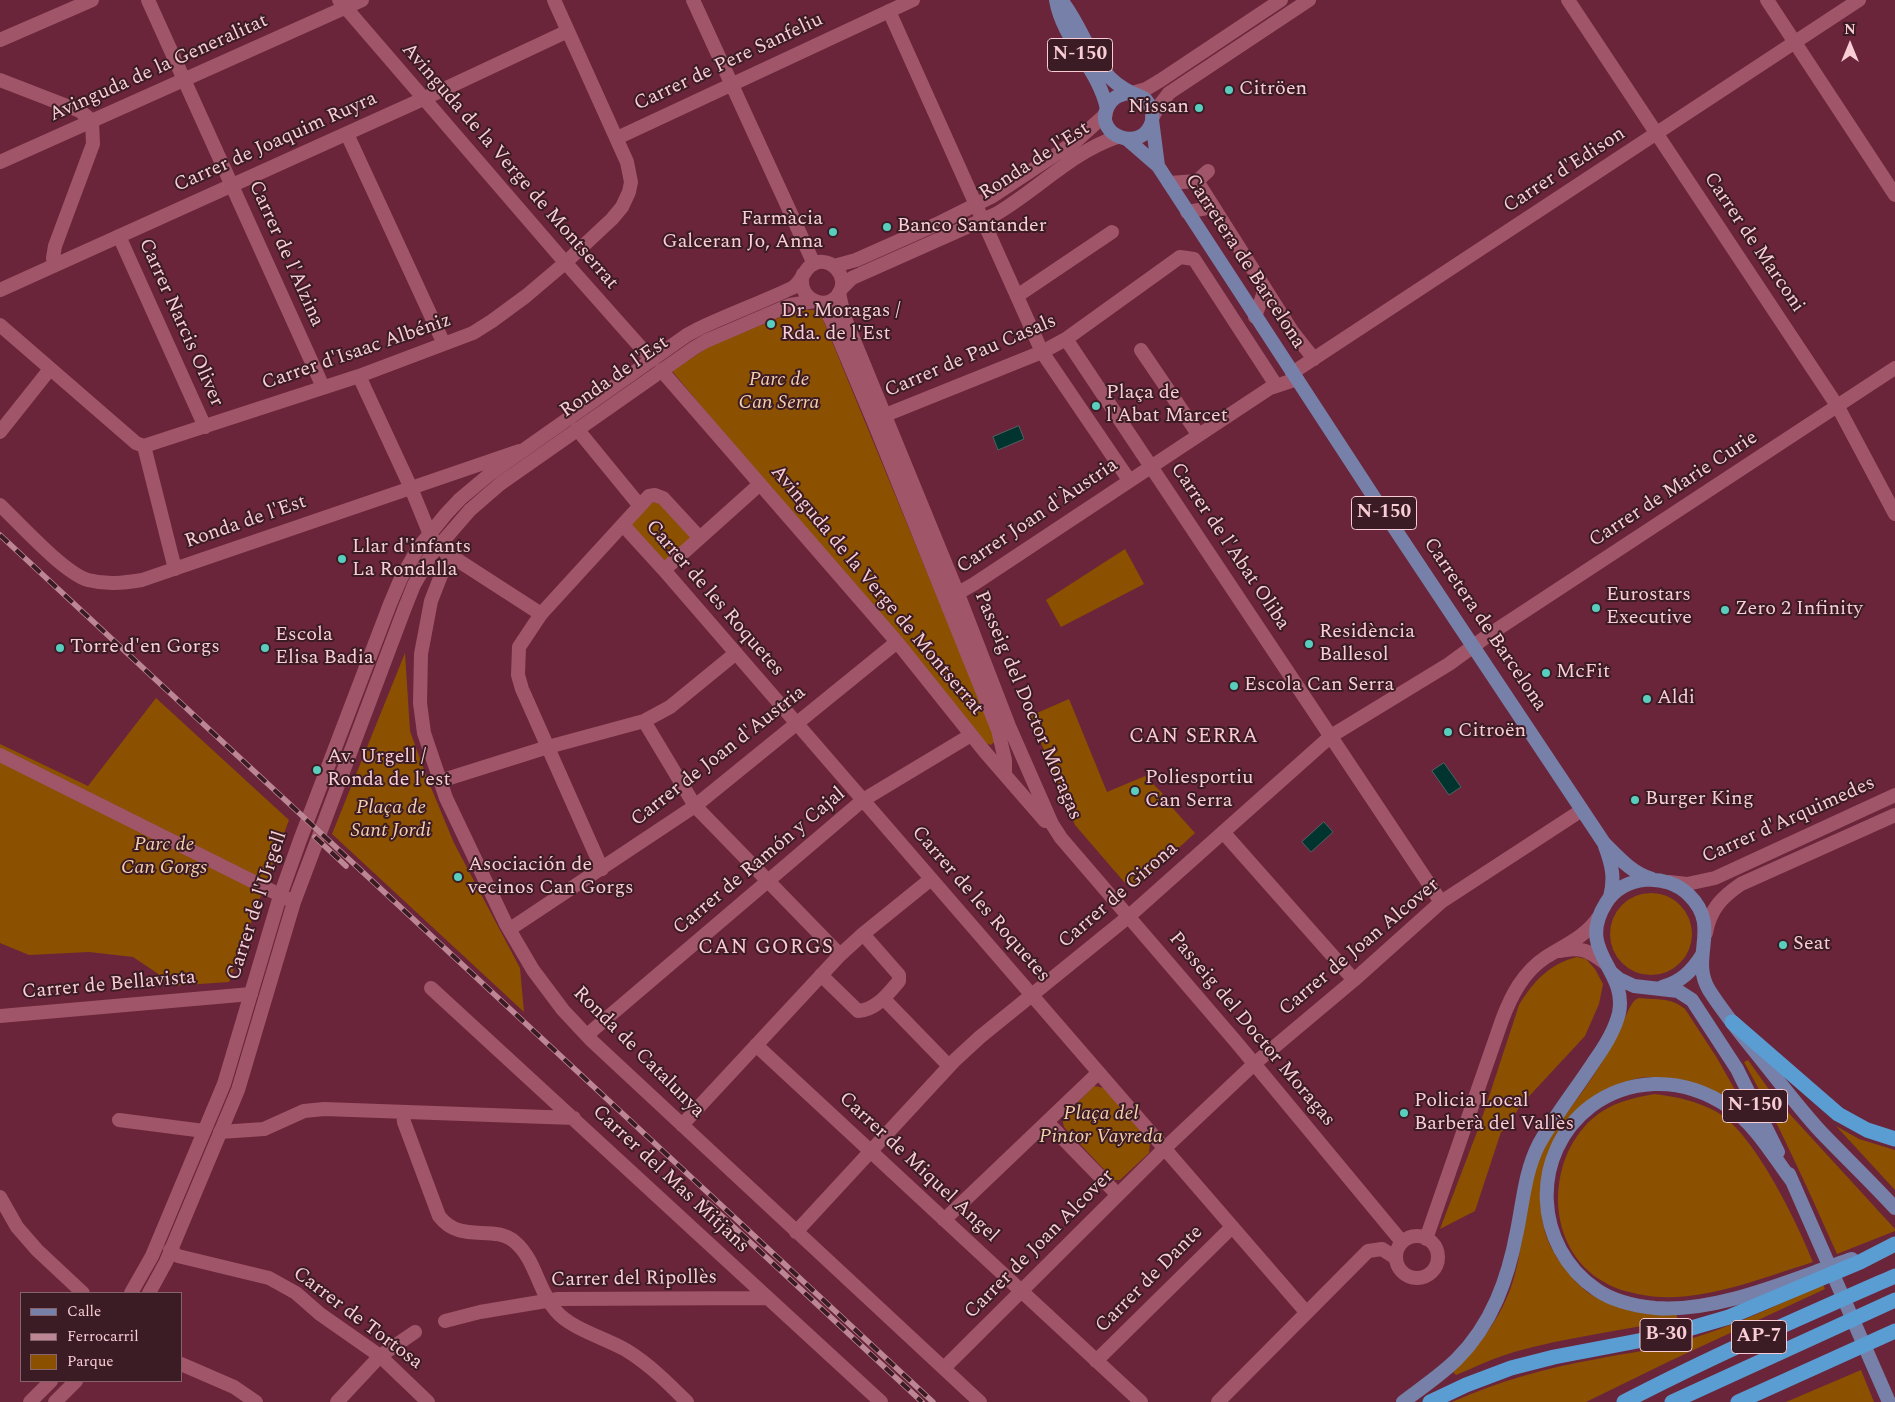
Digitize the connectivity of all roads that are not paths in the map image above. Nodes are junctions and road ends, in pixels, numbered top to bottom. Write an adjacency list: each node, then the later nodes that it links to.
1 (92, 0): 17 (street)
2 (148, 0): 20 (street, Carrer de l'Alzina)
3 (362, 0): 14 (street, Avinguda de la Generalitat)
4 (554, 0): 16 (street, Carrer d'Isaac Albéniz)
5 (693, 0): 21 (street)
6 (913, 0): 15 (street, Carrer de Pere Sanfeliu)
7 (1056, 0): 24 (main road, N-150)
8 (1061, 0): 22 (main road, N-150)
9 (1281, 0): 22 (street)
10 (1309, 0): 25 (street)
11 (1568, 0): 28 (street, Carrer de Marconi)
12 (1767, 0): 18 (street)
13 (1859, 0): 18 (street, Carrer d'Edison)
14 (342, 4): 20 (street, Avinguda de la Generalitat); 23 (street, Avinguda de la Verge de Montserrat)
15 (889, 11): 21 (street, Carrer de Pere Sanfeliu); 38 (street)
16 (568, 31): 23 (street, Carrer de Joaquim Ruyra); 29 (street, Carrer d'Isaac Albéniz)
17 (0, 40)
18 (1795, 42): 28 (street, Carrer d'Edison); 37 (street)
19 (0, 80): 26 (street)
20 (185, 80): 26 (street, Avinguda de la Generalitat); 36 (street, Carrer de l'Alzina)
21 (731, 83): 29 (street, Carrer de Pere Sanfeliu); 46 (street)
22 (1132, 93): 24 (main road, N-150); 25 (main road, N-150)
23 (423, 99): 27 (street, Carrer de Joaquim Ruyra); 45 (street, Avinguda de la Verge de Montserrat)
24 (1106, 112): 30 (main road, N-150); 38 (street, Ronda de l'Est)
25 (1152, 119): 30 (main road); 32 (main road, Carretera de Barcelona / N-150)
26 (92, 121): 31 (street, Avinguda de la Generalitat); 47 (street)
27 (346, 134): 36 (street, Carrer de Joaquim Ruyra); 58 (street)
28 (1657, 134): 62 (street, Carrer d'Edison); 70 (street, Carrer de Marconi)
29 (617, 138): 45 (street, Carrer d'Isaac Albéniz)
30 (1123, 138): 32 (main road, Carretera de Barcelona / N-150); 41 (street, Ronda de l'Est)
31 (0, 162)
32 (1158, 166): 35 (main road, Carretera de Barcelona / N-150)
33 (1208, 171): 34 (street)
34 (1197, 181): 35 (street); 39 (street)
35 (1168, 183): 40 (main road, Carretera de Barcelona / N-150)
36 (233, 185): 43 (street, Carrer de Joaquim Ruyra); 69 (street, Carrer de l'Alzina)
37 (1895, 195)
38 (976, 204): 41 (street); 48 (street, Ronda de l'Est)
39 (1213, 206): 40 (street); 50 (street)
40 (1187, 212): 55 (main road, Carretera de Barcelona / N-150)
41 (984, 219): 52 (street, Ronda de l'Est); 53 (street)
42 (1112, 232): 53 (street)
43 (119, 236): 47 (street, Carrer de Joaquim Ruyra); 72 (street, Carrer Narcis Oliver)
44 (1180, 257): 57 (street, Carrer de Pau Casals); 68 (street, Carretera de Barcelona)
45 (566, 263): 58 (street, Carrer d'Isaac Albéniz); 61 (street, Avinguda de la Verge de Montserrat)
46 (814, 264): 48 (street); 49 (street)
47 (54, 266): 51 (street, Carrer de Joaquim Ruyra)
48 (834, 266): 52 (street)
49 (803, 274): 54 (street); 61 (street, Ronda de l'Est)
50 (1265, 289): 55 (street); 62 (street)
51 (0, 290)
52 (840, 291): 54 (street); 71 (street, Passeig del Doctor Moragas)
53 (1018, 296): 60 (street)
54 (818, 302): 65 (street, Ronda de l'Est); 71 (street, Passeig del Doctor Moragas)
55 (1255, 317): 67 (main road, Carretera de Barcelona / N-150)
56 (0, 325): 64 (street)
57 (1066, 339): 60 (street, Carrer de Pau Casals); 78 (street, Carrer de l'Abat Oliba)
58 (444, 344): 66 (street, Carrer d'Isaac Albéniz)
59 (1141, 350): 75 (street)
60 (1042, 352): 71 (street, Carrer de Pau Casals); 79 (street)
61 (651, 359): 77 (street, Ronda de l'Est)
62 (1314, 359): 67 (street, Carrer d'Edison)
63 (1895, 368): 70 (street, Carrer de Marie Curie)
64 (50, 369): 74 (street); 76 (street)
65 (661, 370): 73 (street, Ronda de l'Est); 80 (street, Avinguda de la Verge de Montserrat)
66 (359, 376): 69 (street, Carrer d'Isaac Albéniz); 81 (street)
67 (1294, 376): 68 (street, Carretera de Barcelona); 94 (main road, Carretera de Barcelona / N-150)
68 (1273, 386): 75 (street, Carretera de Barcelona)
69 (324, 387): 72 (street, Carrer d'Isaac Albéniz)
70 (1838, 407): 84 (street, Carrer de Marconi); 94 (street, Carrer de Marie Curie)
71 (879, 418): 91 (street, Passeig del Doctor Moragas)
72 (205, 427): 76 (street, Carrer d'Isaac Albéniz)
73 (577, 429): 83 (street); 87 (street, Ronda de l'Est)
74 (0, 432)
75 (1198, 434): 78 (street, Carrer Joan d'Àustria)
76 (144, 446): 89 (street)
77 (524, 449): 81 (street, Ronda de l'Est); 87 (street, Ronda de l'Est)
78 (1151, 466): 79 (street, Carrer Joan d'Àustria); 99 (street, Carrer de l'Abat Oliba)
79 (1129, 480): 91 (street, Carrer Joan d'Àustria)
80 (760, 484): 86 (street); 93 (street, Avinguda de la Verge de Montserrat)
81 (411, 488): 87 (street); 89 (street, Ronda de l'Est)
82 (0, 505): 89 (street, Ronda de l'Est)
83 (640, 506): 85 (street); 86 (street)
84 (1895, 514)
85 (623, 525): 90 (street, Carrer de les Roquetes); 92 (street)
86 (699, 537): 90 (street)
87 (434, 540): 88 (street); 119 (street, Carrer de l'Urgell); 121 (street, Carrer de l'Urgell)
88 (449, 555): 92 (street); 105 (street, Ronda de Catalunya)
89 (175, 568)
90 (664, 570): 95 (street, Carrer de les Roquetes)
91 (952, 597): 100 (street, Passeig del Doctor Moragas); 112 (street, Passeig del Doctor Moragas)
92 (541, 614): 101 (street)
93 (897, 642): 97 (street, Carrer de Joan d'Austria); 98 (street, Avinguda de la Verge de Montserrat)
94 (1474, 646): 99 (street, Carrer de Girona); 109 (main road, Carretera de Barcelona / N-150)
95 (736, 653): 96 (street); 97 (street, Carrer de les Roquetes)
96 (644, 721): 101 (street); 108 (street)
97 (797, 724): 107 (street, Carrer de les Roquetes); 108 (street, Carrer de Joan d'Austria)
98 (971, 735): 102 (street, Avinguda de la Verge de Montserrat); 107 (street, Carrer de Ramón y Cajal)
99 (1331, 736): 111 (street, Carrer de Girona); 122 (street, Carrer de l'Abat Oliba)
100 (1001, 741): 102 (street, Passeig del Doctor Moragas); 104 (street, Passeig del Doctor Moragas)
101 (548, 747): 105 (street); 114 (street)
102 (985, 752): 104 (street, Avinguda de la Verge de Montserrat)
103 (0, 755): 119 (street)
104 (1005, 775): 112 (street, Avinguda de la Verge de Montserrat)
105 (440, 781): 125 (street, Ronda de Catalunya)
106 (1895, 795): 118 (street, Carrer d'Arquimedes)
107 (863, 800): 115 (street, Carrer de les Roquetes); 117 (street, Carrer de Ramón y Cajal)
108 (695, 806): 114 (street, Carrer de Joan d'Austria); 117 (street)
109 (1582, 810): 113 (main road, Carretera de Barcelona / N-150); 122 (street, Carrer de Joan Alcover)
110 (1895, 815): 127 (street, Carrer d'Arquimedes)
111 (1223, 832): 123 (street, Carrer de Girona); 133 (street)
112 (1061, 838): 123 (street, Passeig del Doctor Moragas)
113 (1604, 843): 116 (main road, N-150); 120 (main road, N-150)
114 (602, 869): 125 (street, Carrer de Joan d'Austria)
115 (931, 879): 126 (street); 137 (street, Carrer de les Roquetes)
116 (1654, 880): 118 (main road, N-150); 120 (main road, N-150)
117 (768, 881): 129 (street); 141 (street, Carrer de Ramón y Cajal)
118 (1669, 882): 127 (main road, N-150)
119 (280, 896): 121 (street); 136 (street, Carrer de l'Urgell)
120 (1610, 897): 124 (main road, N-150)
121 (294, 902): 152 (street, Carrer de l'Urgell)
122 (1441, 902): 133 (street, Carrer de Joan Alcover)
123 (1128, 917): 137 (street, Carrer de Girona); 143 (street, Passeig del Doctor Moragas)
124 (1598, 918): 128 (street); 131 (main road, N-150)
125 (510, 929): 141 (street, Ronda de Catalunya)
126 (863, 934): 129 (street); 138 (street)
127 (1706, 934): 130 (main road, N-150)
128 (1557, 952): 131 (street); 163 (street)
129 (840, 955): 132 (street)
130 (1702, 955): 135 (main road, N-150); 140 (main road, N-150)
131 (1608, 968): 135 (main road, N-150); 197 (main road)
132 (821, 975): 138 (street); 142 (street)
133 (1354, 980): 143 (street, Carrer de Joan Alcover)
134 (431, 988): 147 (street, Carrer del Mas Mitjans)
135 (1656, 988): 156 (main road, N-150)
136 (251, 994): 139 (street, Carrer de Bellavista); 151 (street, Carrer de l'Urgell)
137 (1032, 996): 144 (street, Carrer de Girona); 145 (street, Carrer de les Roquetes)
138 (884, 999): 144 (street)
139 (0, 1016)
140 (1732, 1022): 153 (highway); 159 (main road, N-150)
141 (587, 1035): 150 (street, Ronda de Catalunya)
142 (756, 1045): 150 (street); 155 (street, Carrer de Miquel Angel)
143 (1254, 1064): 154 (street, Carrer de Joan Alcover); 164 (street, Passeig del Doctor Moragas)
144 (950, 1066): 155 (street, Carrer de Girona)
145 (1098, 1073): 149 (street); 154 (street, Carrer de les Roquetes)
146 (403, 1113): 147 (street); 152 (street); 174 (street)
147 (574, 1118): 173 (street, Carrer del Mas Mitjans)
148 (119, 1120): 151 (street)
149 (1047, 1122): 157 (street); 160 (street)
150 (682, 1125): 162 (street, Ronda de Catalunya)
151 (204, 1132): 170 (street, Carrer de l'Urgell)
152 (220, 1132): 166 (street, Carrer de l'Urgell)
153 (1895, 1140)
154 (1164, 1149): 157 (street, Carrer de Joan Alcover); 161 (street, Carrer de les Roquetes)
155 (871, 1151): 160 (street, Carrer de Miquel Angel); 162 (street, Carrer de Girona)
156 (1792, 1182): 165 (main road); 203 (main road, N-150)
157 (1118, 1195): 172 (street, Carrer de Joan Alcover)
158 (0, 1198): 169 (street)
159 (1895, 1208)
160 (944, 1220): 172 (street, Carrer de Miquel Angel)
161 (1232, 1227): 176 (street, Carrer de les Roquetes); 182 (street, Carrer de Dante)
162 (796, 1232): 184 (street, Ronda de Catalunya)
163 (1426, 1238): 164 (street); 167 (street)
164 (1402, 1242): 167 (street)
165 (1895, 1244): 198 (highway, B-30)
166 (170, 1250): 171 (street, Carrer de l'Urgell); 180 (street, Carrer de Tortosa)
167 (1396, 1258): 176 (street)
168 (1895, 1276): 199 (highway, AP-7)
169 (82, 1292)
170 (132, 1292)
171 (149, 1292)
172 (1021, 1292): 182 (street, Carrer de Miquel Angel); 184 (street, Carrer de Joan Alcover)
173 (766, 1298): 174 (street, Carrer del Ripollès); 193 (street, Carrer del Mas Mitjans)
174 (549, 1300): 177 (street, Carrer del Ripollès); 192 (street)
175 (1895, 1300): 200 (highway, AP-7)
176 (1306, 1312): 196 (street)
177 (445, 1321)
178 (1895, 1331): 181 (highway)
179 (416, 1332): 180 (street)
180 (380, 1356): 190 (street); 191 (street, Carrer de Tortosa)
181 (1836, 1356): 201 (highway); 202 (highway)
182 (1096, 1361): 195 (street, Carrer de Miquel Angel)
183 (182, 1364): 189 (street)
184 (944, 1368): 194 (street, Ronda de Catalunya)
185 (50, 1382): 187 (street)
186 (75, 1382): 188 (street)
187 (30, 1402)
188 (55, 1402)
189 (256, 1402)
190 (338, 1402)
191 (428, 1402)
192 (687, 1402)
193 (881, 1402)
194 (980, 1402)
195 (1141, 1402)
196 (1218, 1402)
197 (1403, 1402)
198 (1430, 1402)
199 (1624, 1402)
200 (1672, 1402)
201 (1738, 1402)
202 (1758, 1402)
203 (1889, 1402)

